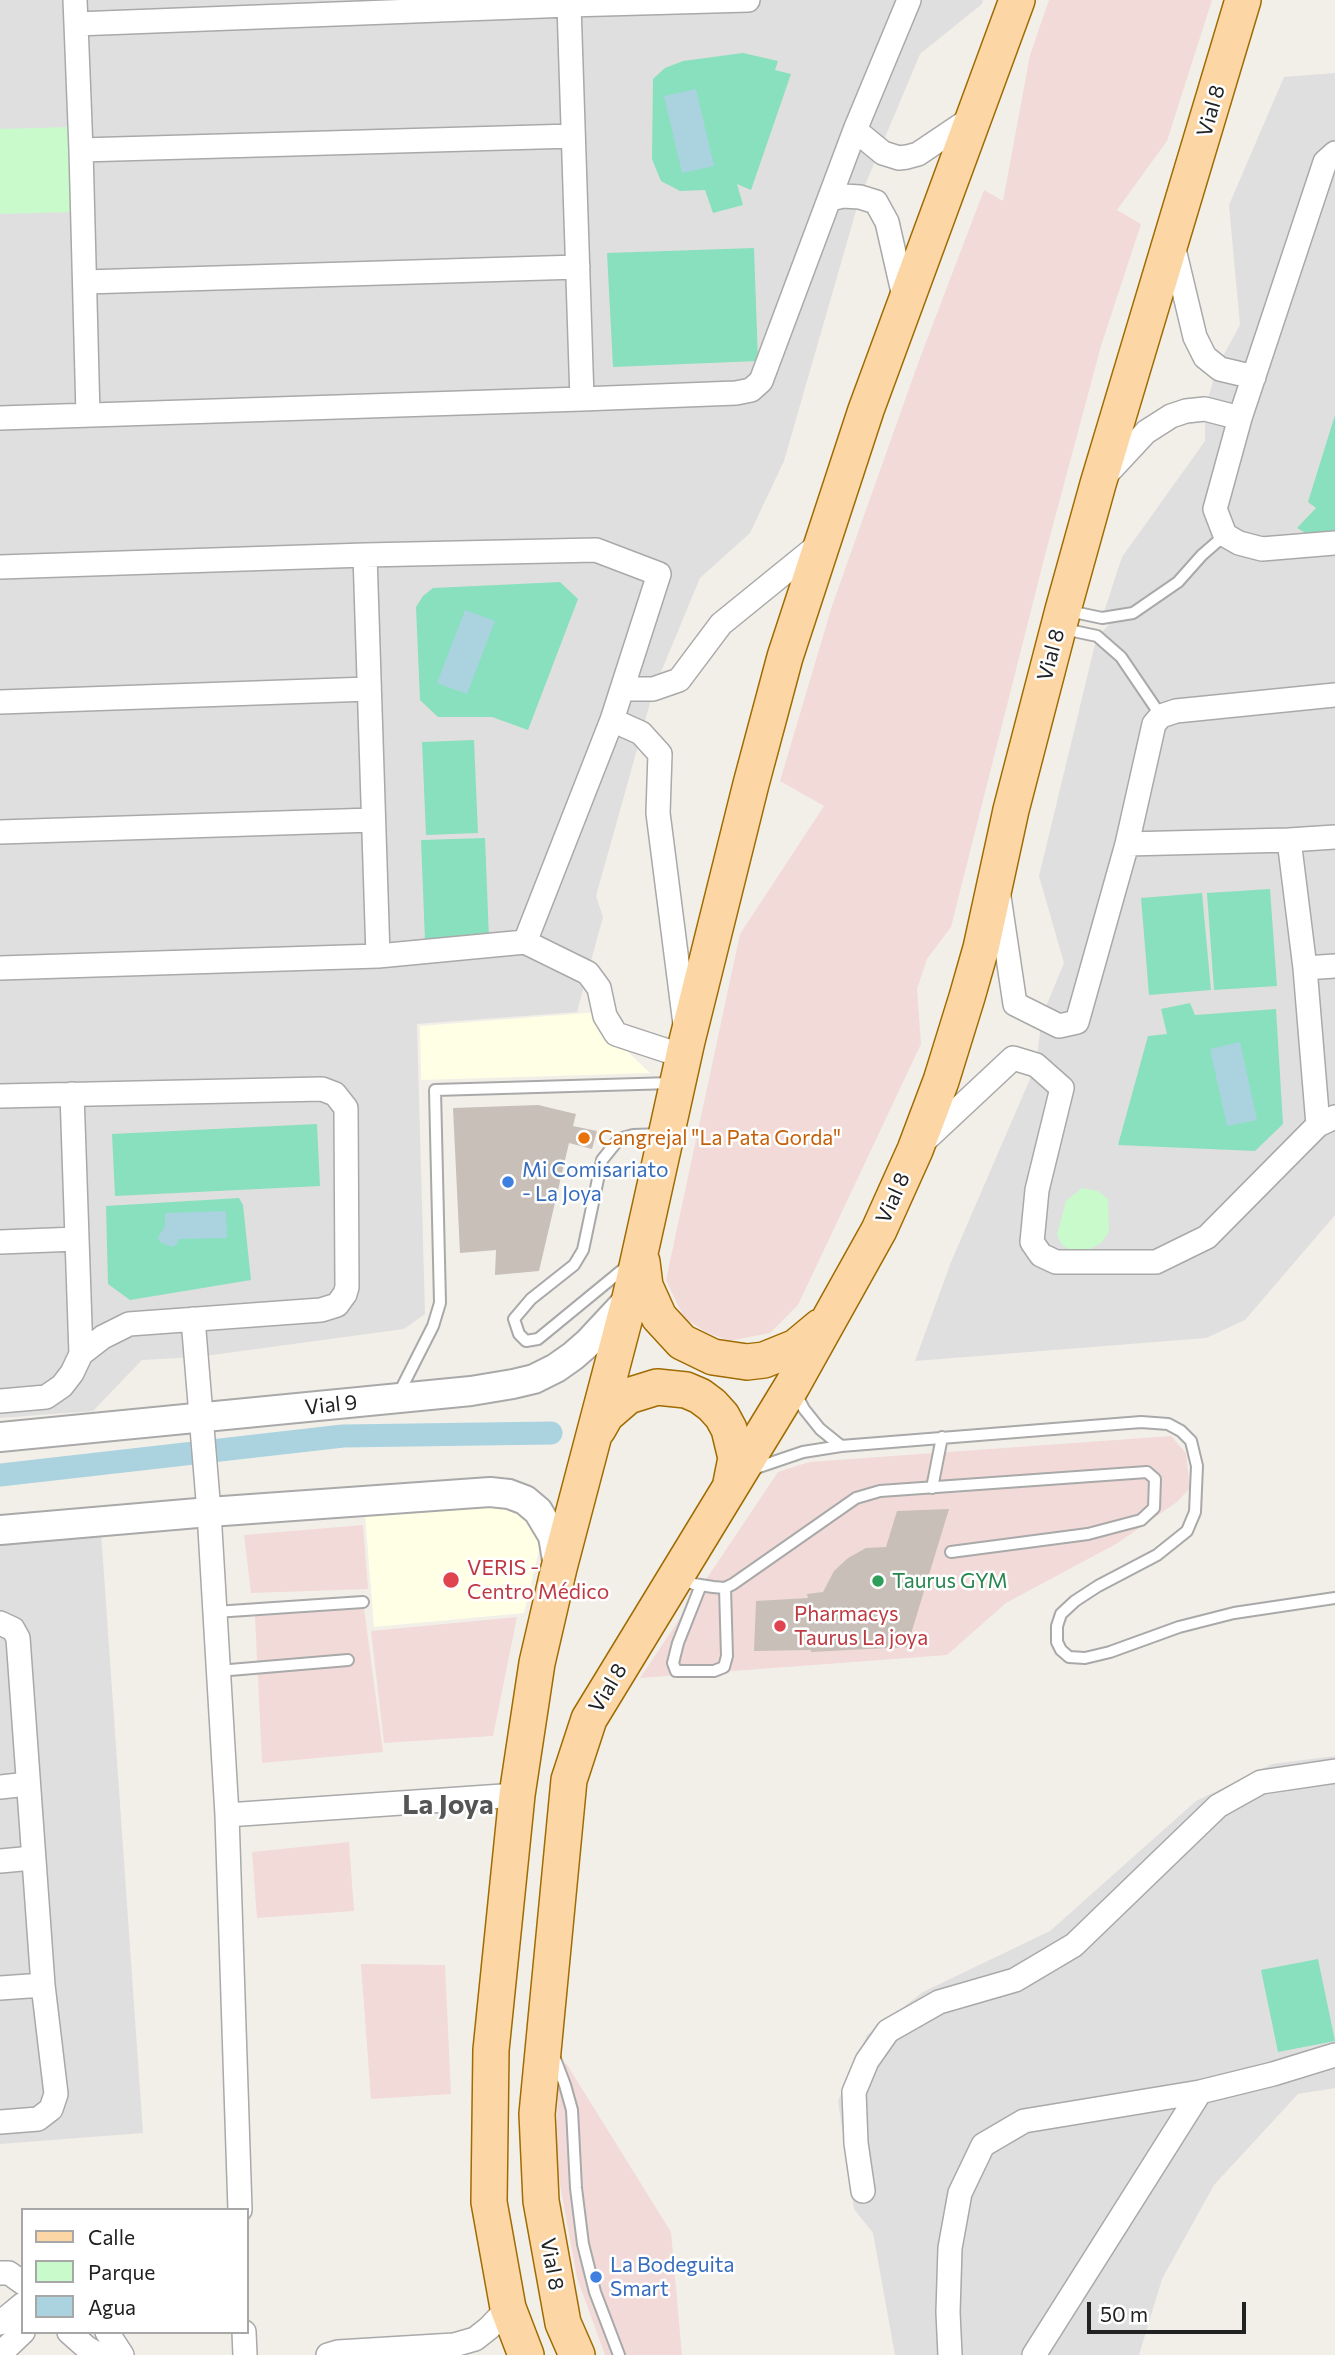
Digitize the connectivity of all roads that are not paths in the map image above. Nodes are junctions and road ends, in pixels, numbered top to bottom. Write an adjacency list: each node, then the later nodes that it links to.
1 (75, 0): 7 (street)
2 (748, 0): 6 (street)
3 (909, 0): 9 (street)
4 (1017, 0): 8 (main road)
5 (1243, 0): 14 (main road, Vial 8)
6 (569, 3): 7 (street); 10 (street)
7 (76, 24): 11 (street)
8 (973, 117): 9 (street); 17 (main road)
9 (855, 130): 13 (street)
10 (573, 136): 11 (street); 15 (street)
11 (81, 150): 16 (street)
12 (1335, 153): 18 (street)
13 (830, 199): 17 (street); 19 (street)
14 (1172, 242): 18 (street); 23 (main road, Vial 8)
15 (578, 267): 16 (street); 19 (street)
16 (86, 282): 20 (street)
17 (905, 302): 25 (main road)
18 (1254, 377): 22 (street)
19 (582, 399): 20 (street)
20 (88, 415): 21 (street)
21 (0, 418)
22 (1240, 418): 23 (street); 24 (street)
23 (1098, 484): 29 (main road, Vial 8)
24 (1225, 535): 26 (street); 29 (lane)
25 (822, 542): 31 (street); 47 (main road)
26 (1335, 543)
27 (365, 555): 28 (street); 30 (street); 31 (street)
28 (0, 567)
29 (1060, 619): 34 (lane); 41 (main road, Vial 8)
30 (369, 689): 33 (street); 36 (street)
31 (623, 689): 35 (street)
32 (1335, 695): 34 (street)
33 (0, 702)
34 (1161, 716): 40 (street)
35 (611, 720): 42 (street); 47 (street)
36 (373, 820): 37 (street); 43 (street)
37 (0, 832)
38 (1335, 837): 39 (street)
39 (1289, 840): 40 (street); 46 (street)
40 (1127, 844): 41 (street)
41 (996, 880): 52 (main road, Vial 8)
42 (525, 942): 43 (street); 47 (street)
43 (378, 956): 45 (street)
44 (1335, 965): 46 (street)
45 (0, 968)
46 (1305, 968): 50 (street)
47 (683, 1060): 51 (main road); 61 (lane)
48 (72, 1094): 49 (street); 53 (street); 58 (street)
49 (0, 1096)
50 (1327, 1121): 52 (street)
51 (668, 1134): 55 (main road); 55 (lane)
52 (915, 1150): 57 (main road, Vial 8)
53 (77, 1239): 54 (street); 59 (street)
54 (0, 1242)
55 (643, 1245): 56 (main road); 57 (main road)
56 (630, 1298): 61 (street, Vial 9); 66 (main road)
57 (836, 1309): 60 (main road, Vial 8)
58 (193, 1319): 59 (street); 63 (street)
59 (81, 1354): 62 (street)
60 (793, 1386): 67 (lane); 68 (main road, Vial 8)
61 (396, 1399): 63 (street, Vial 9)
62 (0, 1401)
63 (202, 1418): 64 (street, Vial 9); 70 (street)
64 (0, 1437)
65 (942, 1437): 67 (lane); 69 (lane); 76 (lane)
66 (594, 1443): 68 (main road); 73 (main road)
67 (841, 1446): 68 (lane)
68 (734, 1481): 74 (main road, Vial 8)
69 (932, 1488): 72 (lane); 75 (lane)
70 (209, 1511): 71 (street); 73 (street); 78 (street)
71 (3, 1530)
72 (951, 1552)
73 (559, 1568): 85 (main road)
74 (688, 1581): 75 (lane); 75 (lane); 91 (main road, Vial 8)
75 (725, 1588)
76 (1335, 1598)
77 (363, 1602): 78 (lane)
78 (215, 1612): 81 (street)
79 (0, 1623): 83 (street)
80 (348, 1660): 81 (lane)
81 (218, 1671): 86 (street)
82 (1335, 1771): 95 (street)
83 (28, 1784): 84 (street); 87 (street)
84 (0, 1787)
85 (517, 1795): 86 (street); 100 (main road)
86 (227, 1815): 96 (street)
87 (33, 1858): 88 (street); 89 (street)
88 (0, 1861)
89 (43, 1984): 90 (street); 94 (street)
90 (0, 1988)
91 (544, 2034): 112 (main road, Vial 8); 113 (lane)
92 (1335, 2054): 93 (street)
93 (1200, 2092): 114 (street); 115 (street)
94 (0, 2122)
95 (863, 2191)
96 (240, 2208)
97 (0, 2273): 98 (street)
98 (21, 2282)
99 (21, 2306): 101 (street)
100 (508, 2308): 110 (street); 111 (main road)
101 (0, 2323)
102 (21, 2334): 106 (street)
103 (71, 2334): 107 (street)
104 (108, 2334): 108 (street)
105 (244, 2334): 109 (street)
106 (0, 2354)
107 (99, 2355)
108 (121, 2355)
109 (245, 2355)
110 (328, 2355)
111 (526, 2355)
112 (577, 2355)
113 (620, 2355)
114 (950, 2355)
115 (1034, 2355)

